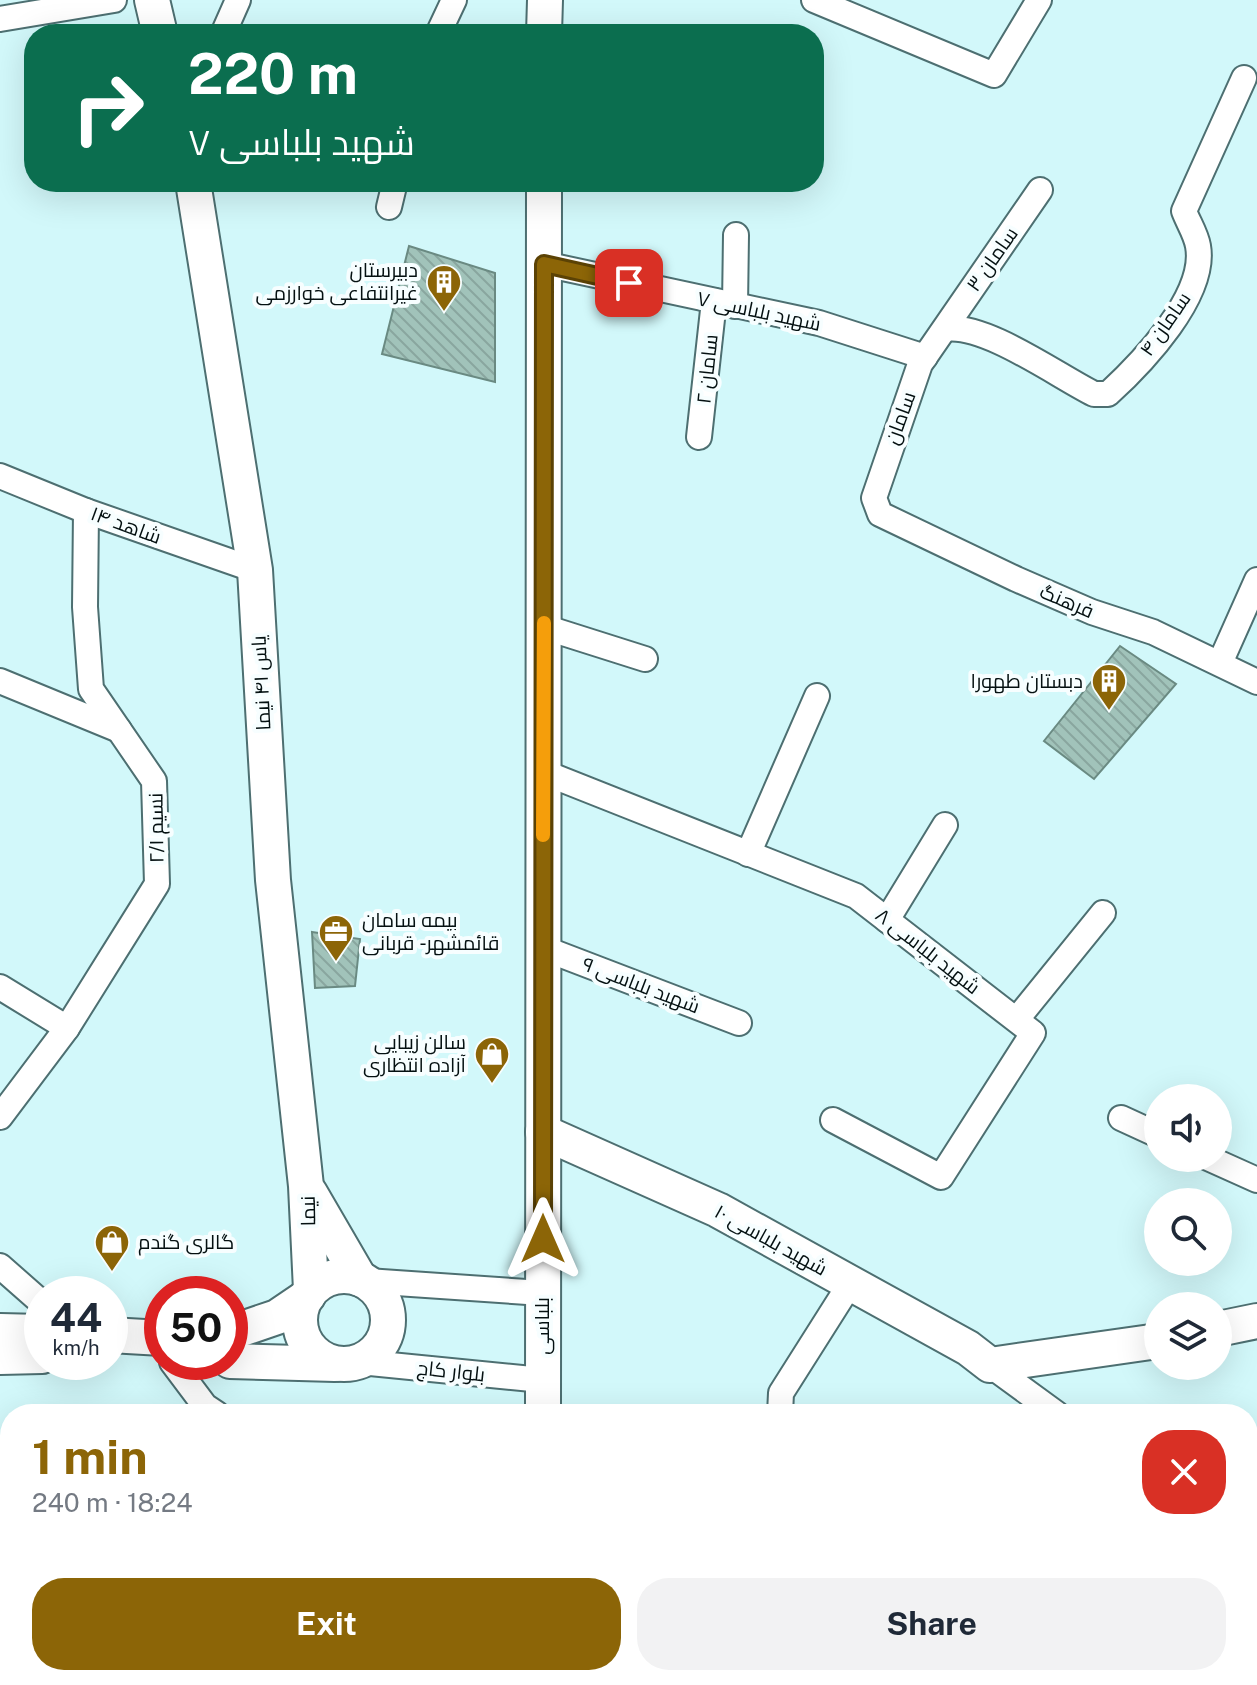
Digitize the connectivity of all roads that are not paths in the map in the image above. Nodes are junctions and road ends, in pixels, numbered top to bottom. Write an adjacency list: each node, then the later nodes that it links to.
1 (114, 0): 8 (street)
2 (152, 0): 9 (street)
3 (238, 0): 10 (street)
4 (454, 0): 11 (street)
5 (545, 0): 12 (street)
6 (814, 0): 7 (street)
7 (1039, 0)
8 (0, 19)
9 (158, 24)
10 (227, 24)
11 (443, 24)
12 (544, 24)
13 (1244, 78): 22 (street, سامان ۴)
14 (1040, 190): 22 (street, سامان ۳)
15 (195, 192): 28 (street, یاس ۴۱ نیما)
16 (393, 192): 18 (street)
17 (544, 192): 20 (street, بلباسی)
18 (389, 207)
19 (736, 235): 21 (street, سامان ۲)
20 (544, 264): 21 (street, شهید بلباسی ۷); 30 (street, بلباسی)
21 (725, 304): 23 (street, شهید بلباسی ۷); 24 (street, سامان ۲)
22 (945, 329): 23 (street, سامان)
23 (925, 357): 27 (street, سامان)
24 (699, 437)
25 (0, 476): 26 (street, شاهد ۱۴)
26 (86, 511): 28 (street, شاهد ۱۴); 36 (street, نسیم ۲/۱)
27 (880, 514): 32 (street, فرهنگ)
28 (255, 570): 54 (street, یاس ۴۱ نیما)
29 (1257, 580): 32 (street)
30 (544, 627): 31 (street); 37 (street, بلباسی)
31 (645, 659)
32 (1220, 663): 34 (street, فرهنگ)
33 (0, 681): 36 (street)
34 (1257, 682)
35 (817, 696): 39 (street)
36 (119, 730): 46 (street, نسیم ۲/۱)
37 (543, 772): 39 (street, شهید بلباسی ۸); 42 (street, بلباسی)
38 (945, 825): 41 (street)
39 (748, 854): 41 (street, شهید بلباسی ۸)
40 (1103, 913): 44 (street)
41 (887, 920): 44 (street, شهید بلباسی ۸)
42 (543, 948): 45 (street, شهید بلباسی ۹); 51 (street, بلباسی)
43 (0, 987): 46 (street)
44 (1017, 1019): 49 (street)
45 (739, 1023)
46 (67, 1028): 47 (street, نسیم ۲/۱)
47 (0, 1117)
48 (1121, 1118): 50 (street)
49 (833, 1120)
50 (1144, 1129)
51 (543, 1132): 57 (street, شهید بلباسی ١٠); 60 (street, بلباسی)
52 (1232, 1169): 53 (street)
53 (1257, 1180)
54 (306, 1186): 56 (street, نیما); 59 (street, نیما)
55 (0, 1266): 58 (street)
56 (363, 1280): 59 (street); 60 (street); 70 (street)
57 (850, 1284): 71 (street, شهید بلباسی ١٠); 76 (street)
58 (24, 1287)
59 (309, 1293): 63 (street); 70 (street)
60 (542, 1293): 73 (street, بلباسی)
61 (1257, 1321): 62 (street)
62 (1232, 1326)
63 (248, 1327)
64 (0, 1331): 65 (street)
65 (24, 1332)
66 (1144, 1343): 71 (street)
67 (24, 1356): 68 (street)
68 (0, 1357)
69 (248, 1361): 70 (street, بلوار کاج)
70 (348, 1363): 73 (street, بلوار کاج)
71 (990, 1365): 77 (street)
72 (186, 1380): 74 (street)
73 (542, 1380): 75 (street, بلباسی)
74 (204, 1404)
75 (543, 1404)
76 (780, 1404)
77 (1043, 1404)

